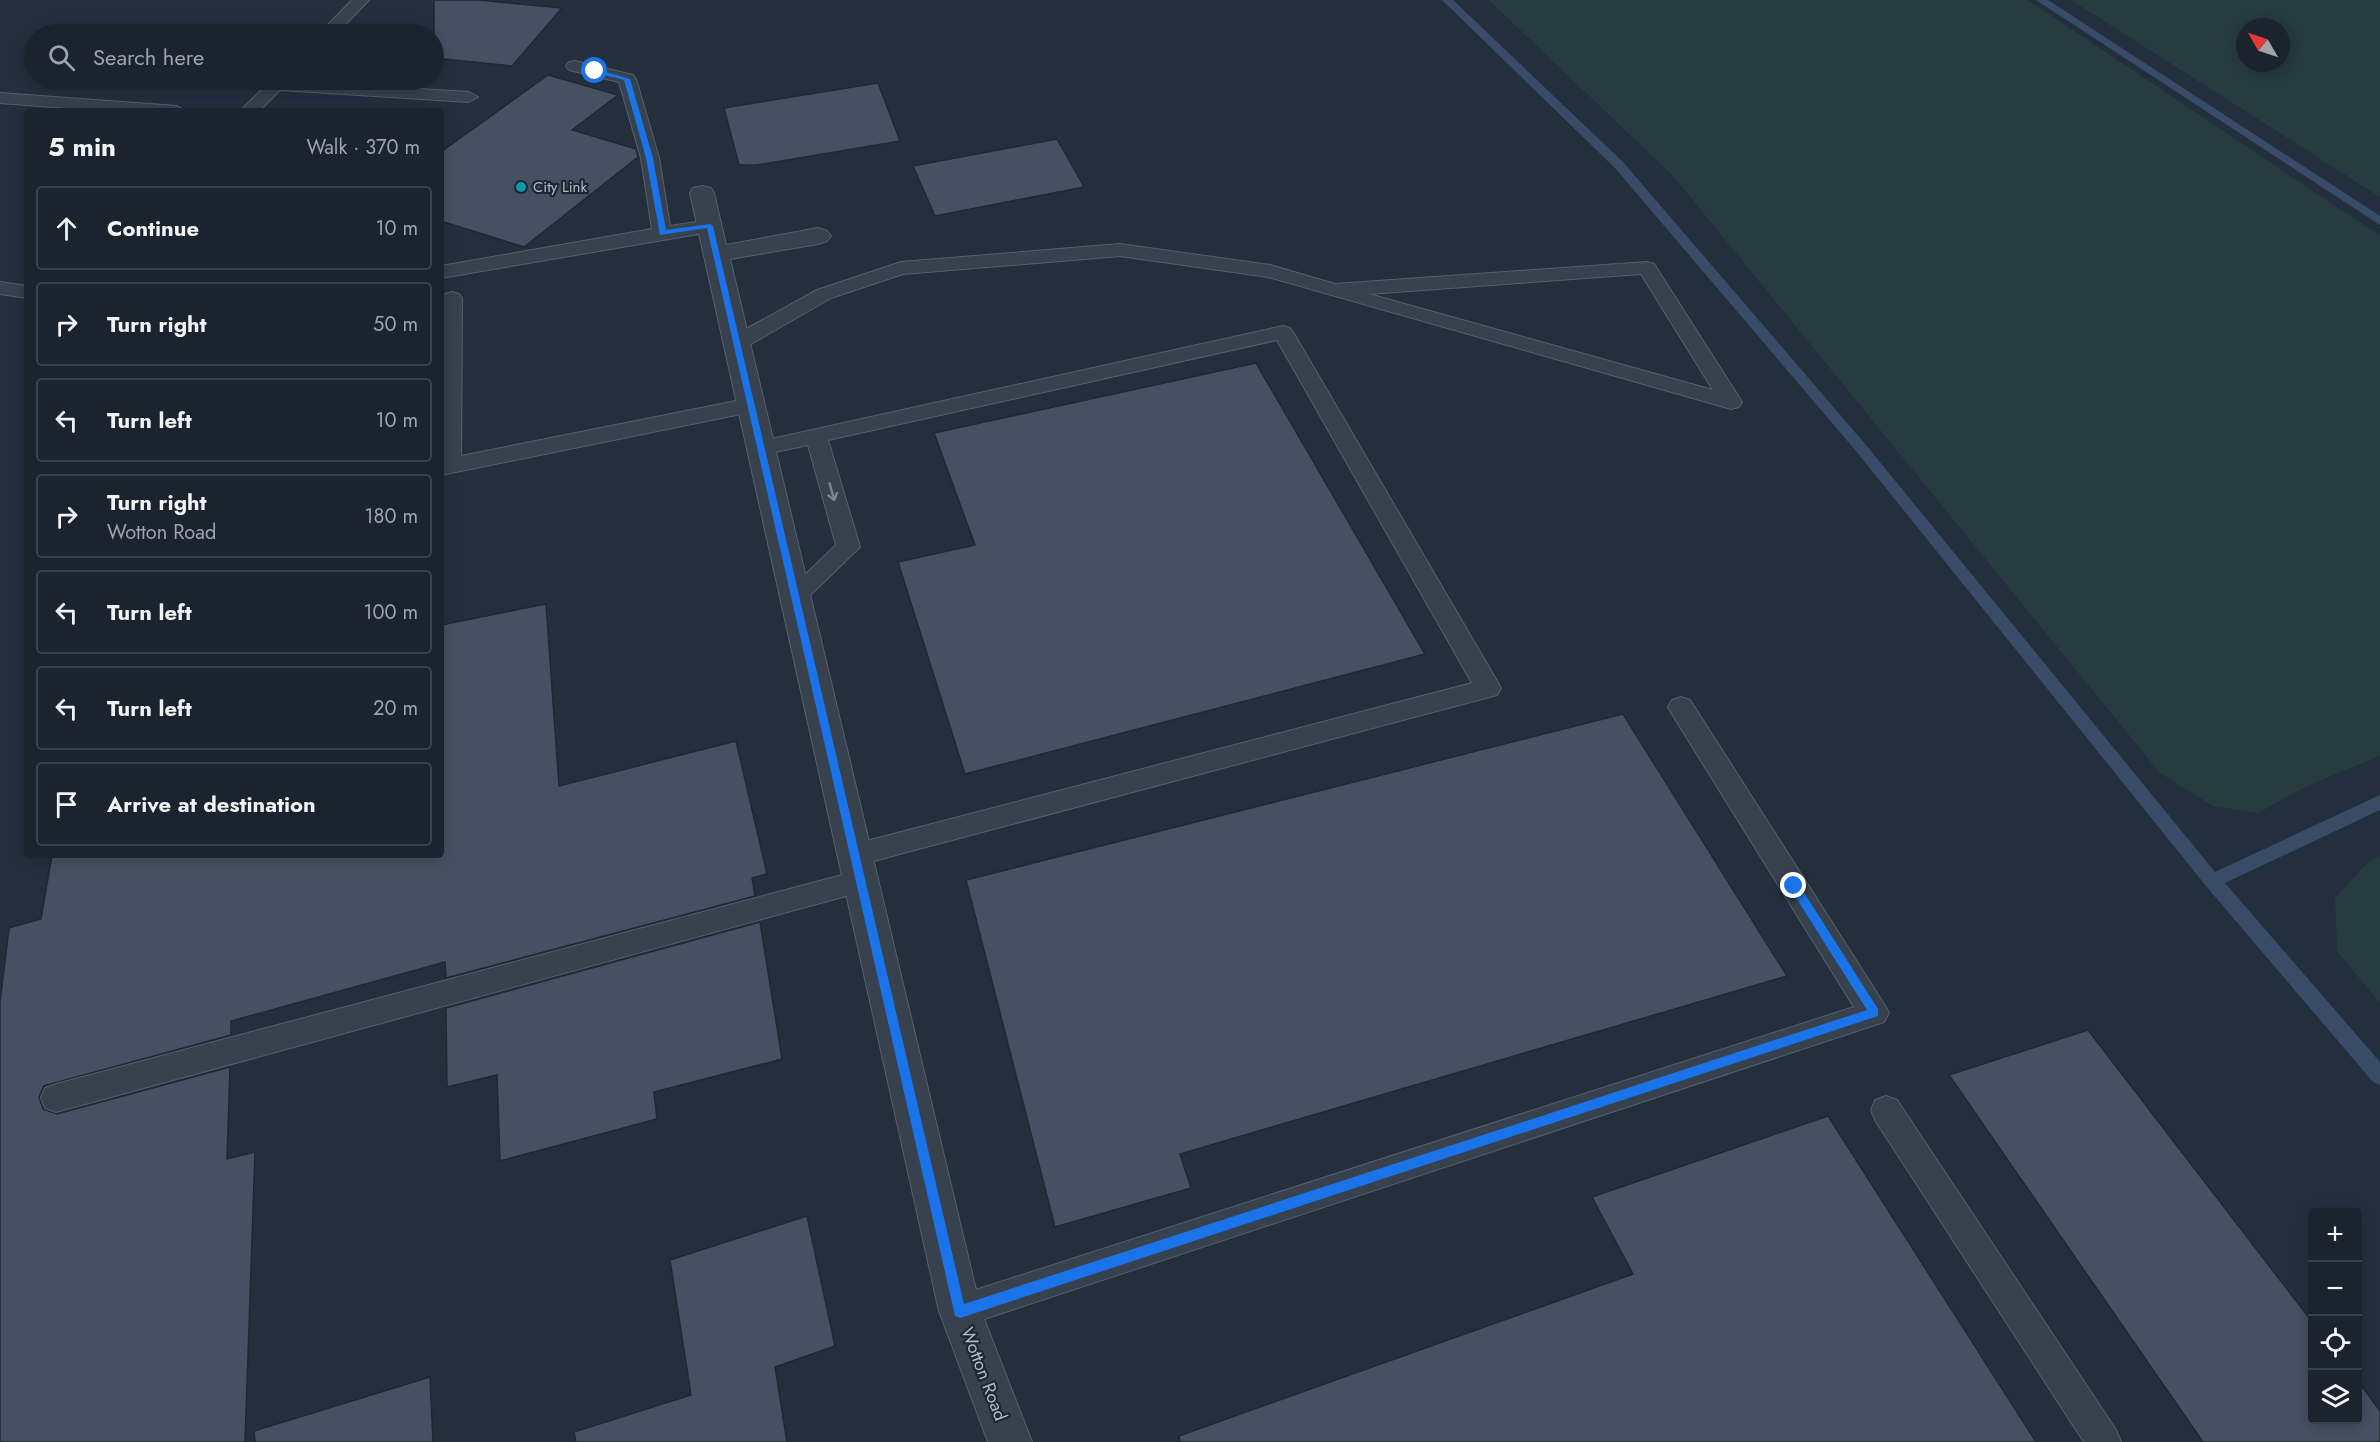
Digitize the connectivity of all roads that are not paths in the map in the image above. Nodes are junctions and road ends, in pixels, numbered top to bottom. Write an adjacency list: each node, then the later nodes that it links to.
1 (362, 0): 2 (lane)
2 (337, 24)
3 (575, 66): 13 (lane)
4 (271, 90): 10 (lane)
5 (349, 90): 6 (lane)
6 (375, 93): 7 (lane); 11 (lane)
7 (469, 97)
8 (0, 98): 9 (lane)
9 (136, 108)
10 (252, 108)
11 (360, 108)
12 (702, 193): 15 (street, Wotton Road)
13 (662, 233): 15 (lane); 16 (lane)
14 (818, 236): 15 (street)
15 (713, 240): 21 (street, Wotton Road)
16 (444, 271)
17 (0, 288): 19 (lane)
18 (1334, 290): 18 (lane); 21 (lane)
19 (24, 292)
20 (452, 298): 25 (lane)
21 (737, 343): 22 (street, Wotton Road)
22 (751, 405): 24 (street, Wotton Road); 25 (lane)
23 (816, 436): 24 (lane); 26 (lane, one-way to 26); 28 (lane)
24 (761, 448): 26 (street, Wotton Road)
25 (445, 467)
26 (795, 596): 28 (street, Wotton Road)
27 (1681, 707): 31 (lane)
28 (858, 868): 29 (lane); 31 (street, Wotton Road)
29 (56, 1098)
30 (1886, 1110): 33 (lane)
31 (960, 1311): 32 (street, Wotton Road)
32 (1010, 1442)
33 (2104, 1442)

